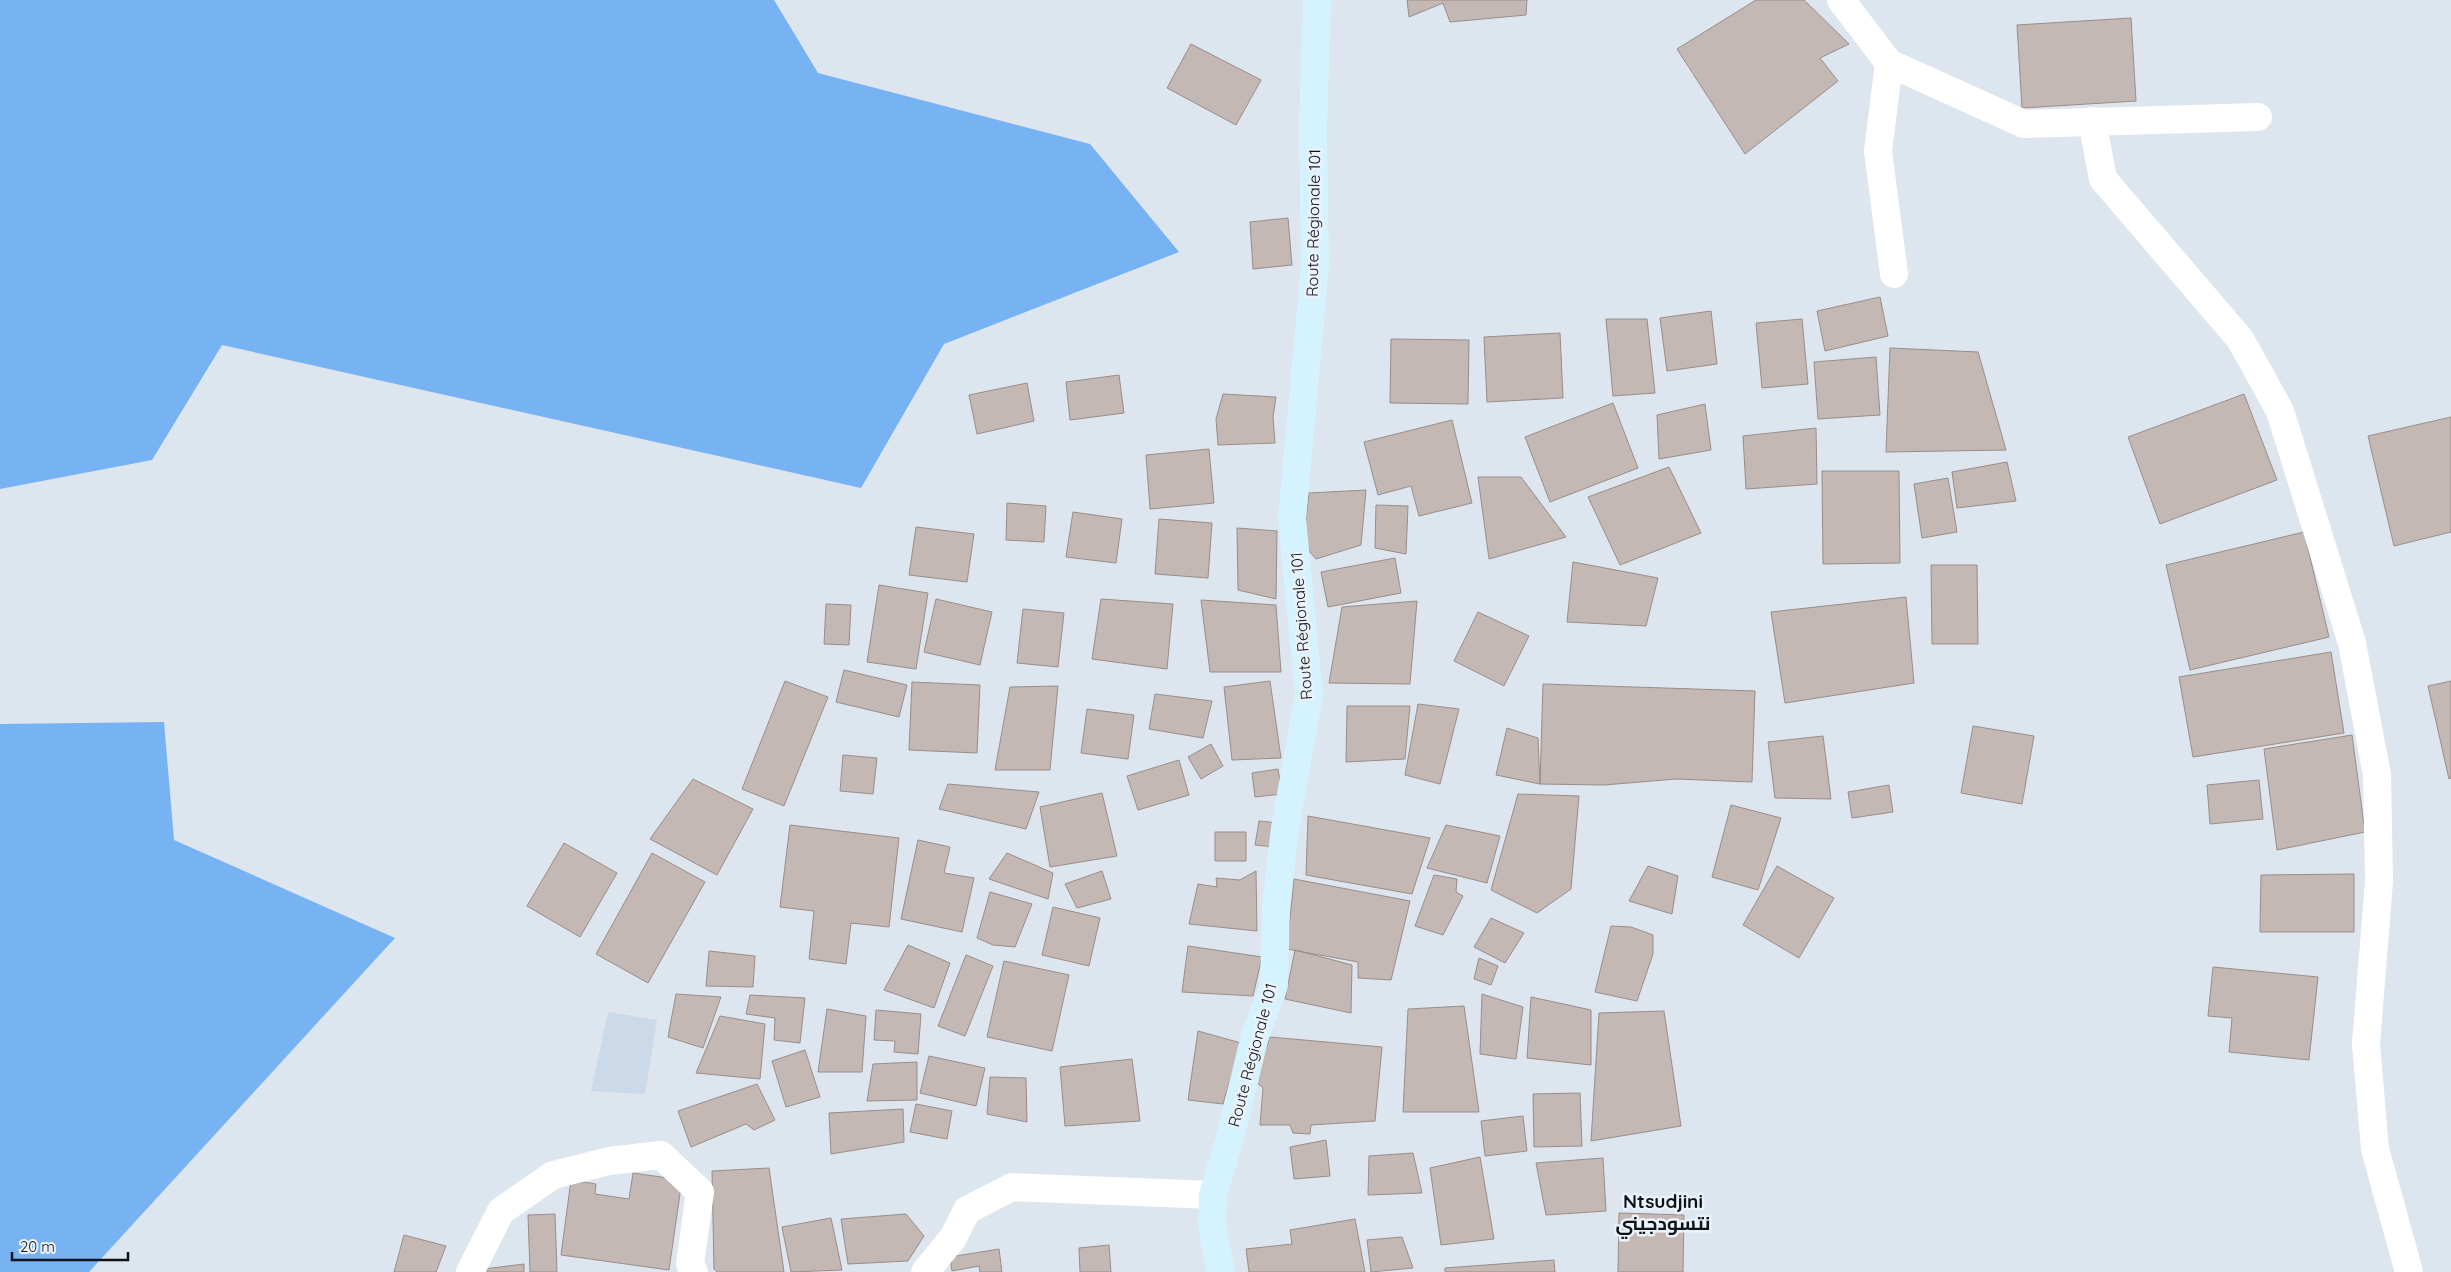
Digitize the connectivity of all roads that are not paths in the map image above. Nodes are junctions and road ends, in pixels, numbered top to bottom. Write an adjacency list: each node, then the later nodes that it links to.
1 (1317, 0): 7 (street, Route Régionale 101)
2 (1841, 0): 3 (street)
3 (1889, 63): 5 (street); 6 (street)
4 (2258, 117): 5 (street)
5 (2092, 121): 12 (street)
6 (1894, 274)
7 (1213, 1195): 10 (street); 11 (street, Route Régionale 101)
8 (470, 1272): 9 (street)
9 (694, 1272)
10 (926, 1272)
11 (1221, 1272)
12 (2409, 1272)

